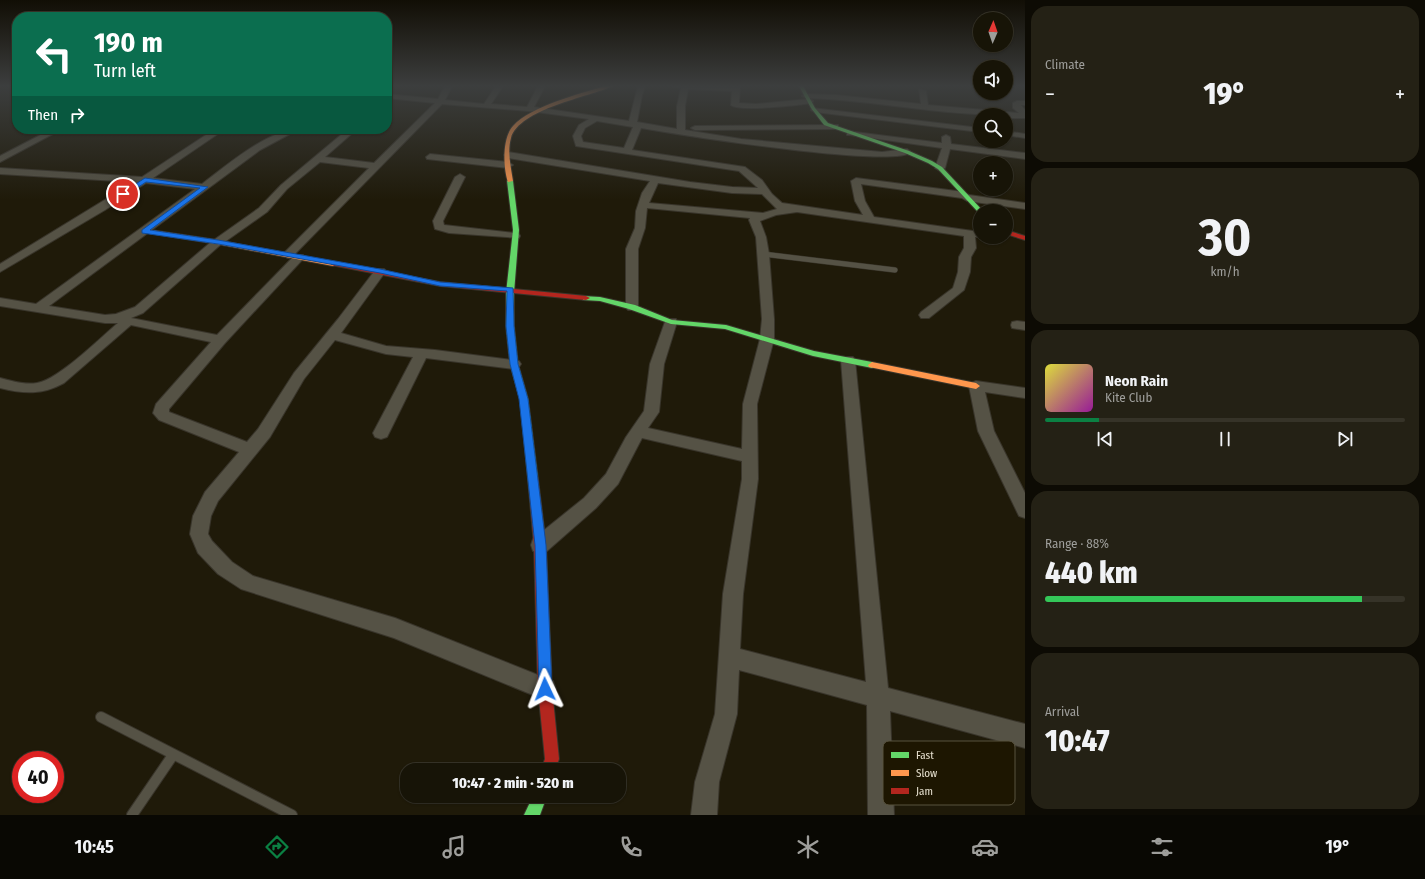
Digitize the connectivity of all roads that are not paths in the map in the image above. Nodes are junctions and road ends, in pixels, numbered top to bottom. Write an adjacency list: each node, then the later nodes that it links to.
1 (418, 124): 30 (street)
2 (517, 124): 29 (street)
3 (585, 124): 22 (street)
4 (630, 124): 8 (street)
5 (681, 124): 12 (street)
6 (826, 124): 10 (street)
7 (927, 124): 9 (street)
8 (636, 125): 12 (street); 22 (street)
9 (943, 126): 11 (street); 21 (street)
10 (834, 127): 12 (street); 13 (street)
11 (973, 129)
12 (681, 130): 19 (street)
13 (849, 133): 21 (street); 23 (street)
14 (48, 134): 26 (street)
15 (213, 134): 35 (street)
16 (284, 134): 36 (street)
17 (347, 134): 27 (street)
18 (1013, 134): 20 (street)
19 (691, 135): 23 (street); 28 (street)
20 (1025, 136)
21 (947, 145): 24 (street); 31 (street)
22 (627, 151): 28 (street)
23 (907, 152): 31 (street)
24 (1025, 156)
25 (430, 157): 29 (street)
26 (0, 159)
27 (320, 159): 30 (street); 51 (street)
28 (682, 159): 37 (street)
29 (508, 160): 34 (street); 48 (street)
30 (377, 166): 53 (street)
31 (940, 168): 38 (street)
32 (0, 171): 35 (street)
33 (460, 178): 48 (street)
34 (656, 179): 37 (street); 40 (street)
35 (145, 180): 36 (street); 54 (street)
36 (205, 187): 45 (street)
37 (765, 191): 42 (street)
38 (965, 196): 39 (street); 41 (street); 44 (street)
39 (973, 204)
40 (643, 205): 43 (street); 59 (street)
41 (1025, 206)
42 (796, 209): 43 (street); 44 (street)
43 (765, 216): 52 (street)
44 (870, 218): 47 (street)
45 (144, 231): 51 (street); 60 (street)
46 (1013, 234): 50 (street)
47 (973, 235)
48 (515, 236): 57 (street)
49 (973, 238): 61 (street)
50 (1025, 238)
51 (218, 242): 53 (street); 62 (street)
52 (763, 254): 55 (lane); 65 (street)
53 (294, 256): 56 (street); 66 (street)
54 (0, 269)
55 (894, 270)
56 (380, 271): 57 (street); 64 (street)
57 (510, 289): 59 (street); 69 (street)
58 (0, 302): 60 (street)
59 (632, 307): 63 (street)
60 (38, 308): 62 (street)
61 (925, 315)
62 (123, 320): 66 (street); 70 (street)
63 (671, 322): 65 (street); 73 (street)
64 (332, 335): 67 (street); 75 (street)
65 (767, 338): 68 (street); 76 (street)
66 (220, 340): 75 (street)
67 (422, 353): 69 (street); 74 (street)
68 (848, 360): 71 (street); 81 (street)
69 (514, 364): 78 (street)
70 (0, 383)
71 (976, 386): 72 (street); 77 (street)
72 (1025, 393)
73 (639, 432): 76 (street); 78 (street)
74 (381, 433)
75 (250, 450): 80 (street)
76 (750, 457): 79 (street)
77 (1025, 511)
78 (540, 545): 80 (street)
79 (729, 657): 81 (street); 90 (street)
80 (545, 689): 85 (street)
81 (878, 697): 83 (street); 91 (street)
82 (101, 718): 84 (lane)
83 (1025, 736)
84 (173, 755): 87 (lane); 88 (lane)
85 (551, 763)
86 (537, 803): 89 (street)
87 (132, 815)
88 (292, 815)
89 (532, 815)
90 (704, 815)
91 (881, 815)

